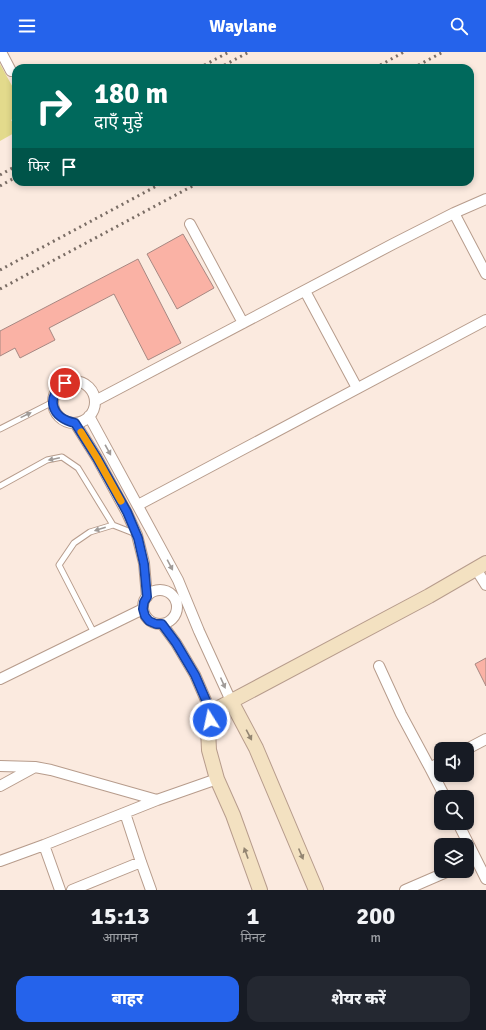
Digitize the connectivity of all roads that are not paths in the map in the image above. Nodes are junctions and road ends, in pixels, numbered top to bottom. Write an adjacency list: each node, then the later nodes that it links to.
1 (1, 52): 2 (street)
2 (11, 71)
3 (486, 199): 4 (street)
4 (454, 213): 6 (street); 7 (street)
5 (190, 224): 9 (street)
6 (486, 274)
7 (305, 290): 9 (street); 10 (street)
8 (486, 320): 10 (street)
9 (243, 323): 11 (street)
10 (357, 388): 17 (street)
11 (95, 401): 12 (street); 13 (street)
12 (53, 402): 14 (street); 15 (lane, one-way to 12)
13 (89, 416): 14 (street); 17 (street, one-way to 17)
14 (75, 423): 19 (street)
15 (0, 429)
16 (0, 486): 18 (lane, one-way to 16)
17 (138, 505): 25 (street, one-way to 25)
18 (113, 526): 19 (lane); 27 (lane, one-way to 27)
19 (137, 535): 22 (street)
20 (481, 566): 21 (street); 30 (street)
21 (486, 585)
22 (147, 597): 23 (street); 24 (street)
23 (175, 599): 25 (street); 26 (street)
24 (143, 609): 26 (street); 27 (street)
25 (191, 612): 30 (street, one-way to 30)
26 (162, 624): 31 (street)
27 (94, 634): 29 (street)
28 (379, 666): 37 (street)
29 (0, 679)
30 (231, 701): 31 (street); 53 (street, one-way to 53)
31 (211, 712): 38 (street)
32 (486, 739): 33 (street)
33 (474, 745)
34 (0, 766): 36 (street)
35 (434, 766): 37 (street)
36 (35, 768): 39 (street); 41 (street)
37 (430, 768): 40 (street)
38 (217, 779): 41 (street); 49 (street, one-way to 38)
39 (0, 786)
40 (441, 790)
41 (157, 800): 42 (street)
42 (125, 813): 43 (street); 45 (street)
43 (44, 846): 44 (street); 50 (street)
44 (0, 861)
45 (141, 862): 51 (street); 52 (street)
46 (474, 865): 48 (street)
47 (434, 877): 54 (street)
48 (486, 879)
49 (256, 889)
50 (60, 890)
51 (72, 890)
52 (151, 890)
53 (316, 890)
54 (405, 890)

